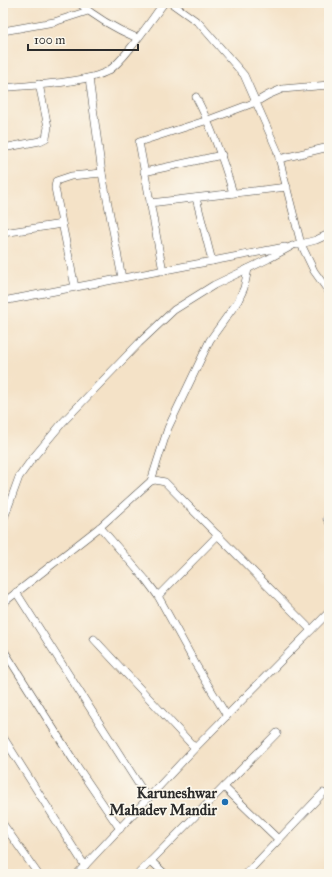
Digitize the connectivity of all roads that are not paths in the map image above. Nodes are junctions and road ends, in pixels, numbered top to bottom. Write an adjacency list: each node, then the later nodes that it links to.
1 (79, 3): 6 (street)
2 (164, 3): 8 (street)
3 (172, 3): 5 (street)
4 (188, 3): 5 (street)
5 (182, 9): 14 (street)
6 (88, 11): 7 (street); 8 (street)
7 (3, 31)
8 (137, 38): 9 (street)
9 (88, 78): 10 (street); 21 (street)
10 (39, 84): 12 (street); 17 (street)
11 (329, 85): 14 (street)
12 (3, 88)
13 (196, 97): 15 (street)
14 (256, 102): 15 (street); 19 (street)
15 (208, 120): 18 (street); 20 (street)
16 (329, 147): 19 (street)
17 (3, 148)
18 (222, 155): 20 (street); 23 (street)
19 (279, 159): 22 (street)
20 (144, 172): 25 (street)
21 (102, 173): 26 (street); 34 (street)
22 (287, 187): 23 (street); 29 (street)
23 (233, 193): 24 (street)
24 (196, 198): 25 (street); 31 (street)
25 (150, 204): 33 (street)
26 (62, 224): 27 (street); 35 (street)
27 (3, 233)
28 (329, 234): 29 (street)
29 (301, 244): 30 (street); 36 (street)
30 (292, 246): 31 (street); 32 (street)
31 (212, 261): 33 (street)
32 (248, 269): 38 (street); 39 (street)
33 (163, 270): 34 (street)
34 (122, 278): 35 (street)
35 (75, 287): 37 (street)
36 (329, 292)
37 (3, 301)
38 (151, 481): 40 (street); 41 (street)
39 (3, 521)
40 (100, 527): 42 (street); 43 (street)
41 (218, 535): 43 (street); 46 (street)
42 (16, 592): 44 (street); 55 (street)
43 (158, 596): 49 (street)
44 (3, 602)
45 (329, 612): 46 (street)
46 (311, 630): 49 (street)
47 (94, 639): 52 (street)
48 (3, 649): 57 (street)
49 (227, 716): 52 (street)
50 (277, 733): 53 (street)
51 (3, 737): 60 (street)
52 (195, 748): 55 (street)
53 (224, 787): 58 (street); 59 (street)
54 (323, 793): 58 (street)
55 (148, 799): 57 (street)
56 (3, 824): 61 (street)
57 (120, 829): 60 (street)
58 (278, 840): 65 (street)
59 (151, 861): 63 (street); 64 (street)
60 (85, 866): 62 (street)
61 (38, 874)
62 (77, 874)
63 (138, 874)
64 (165, 874)
65 (246, 874)

